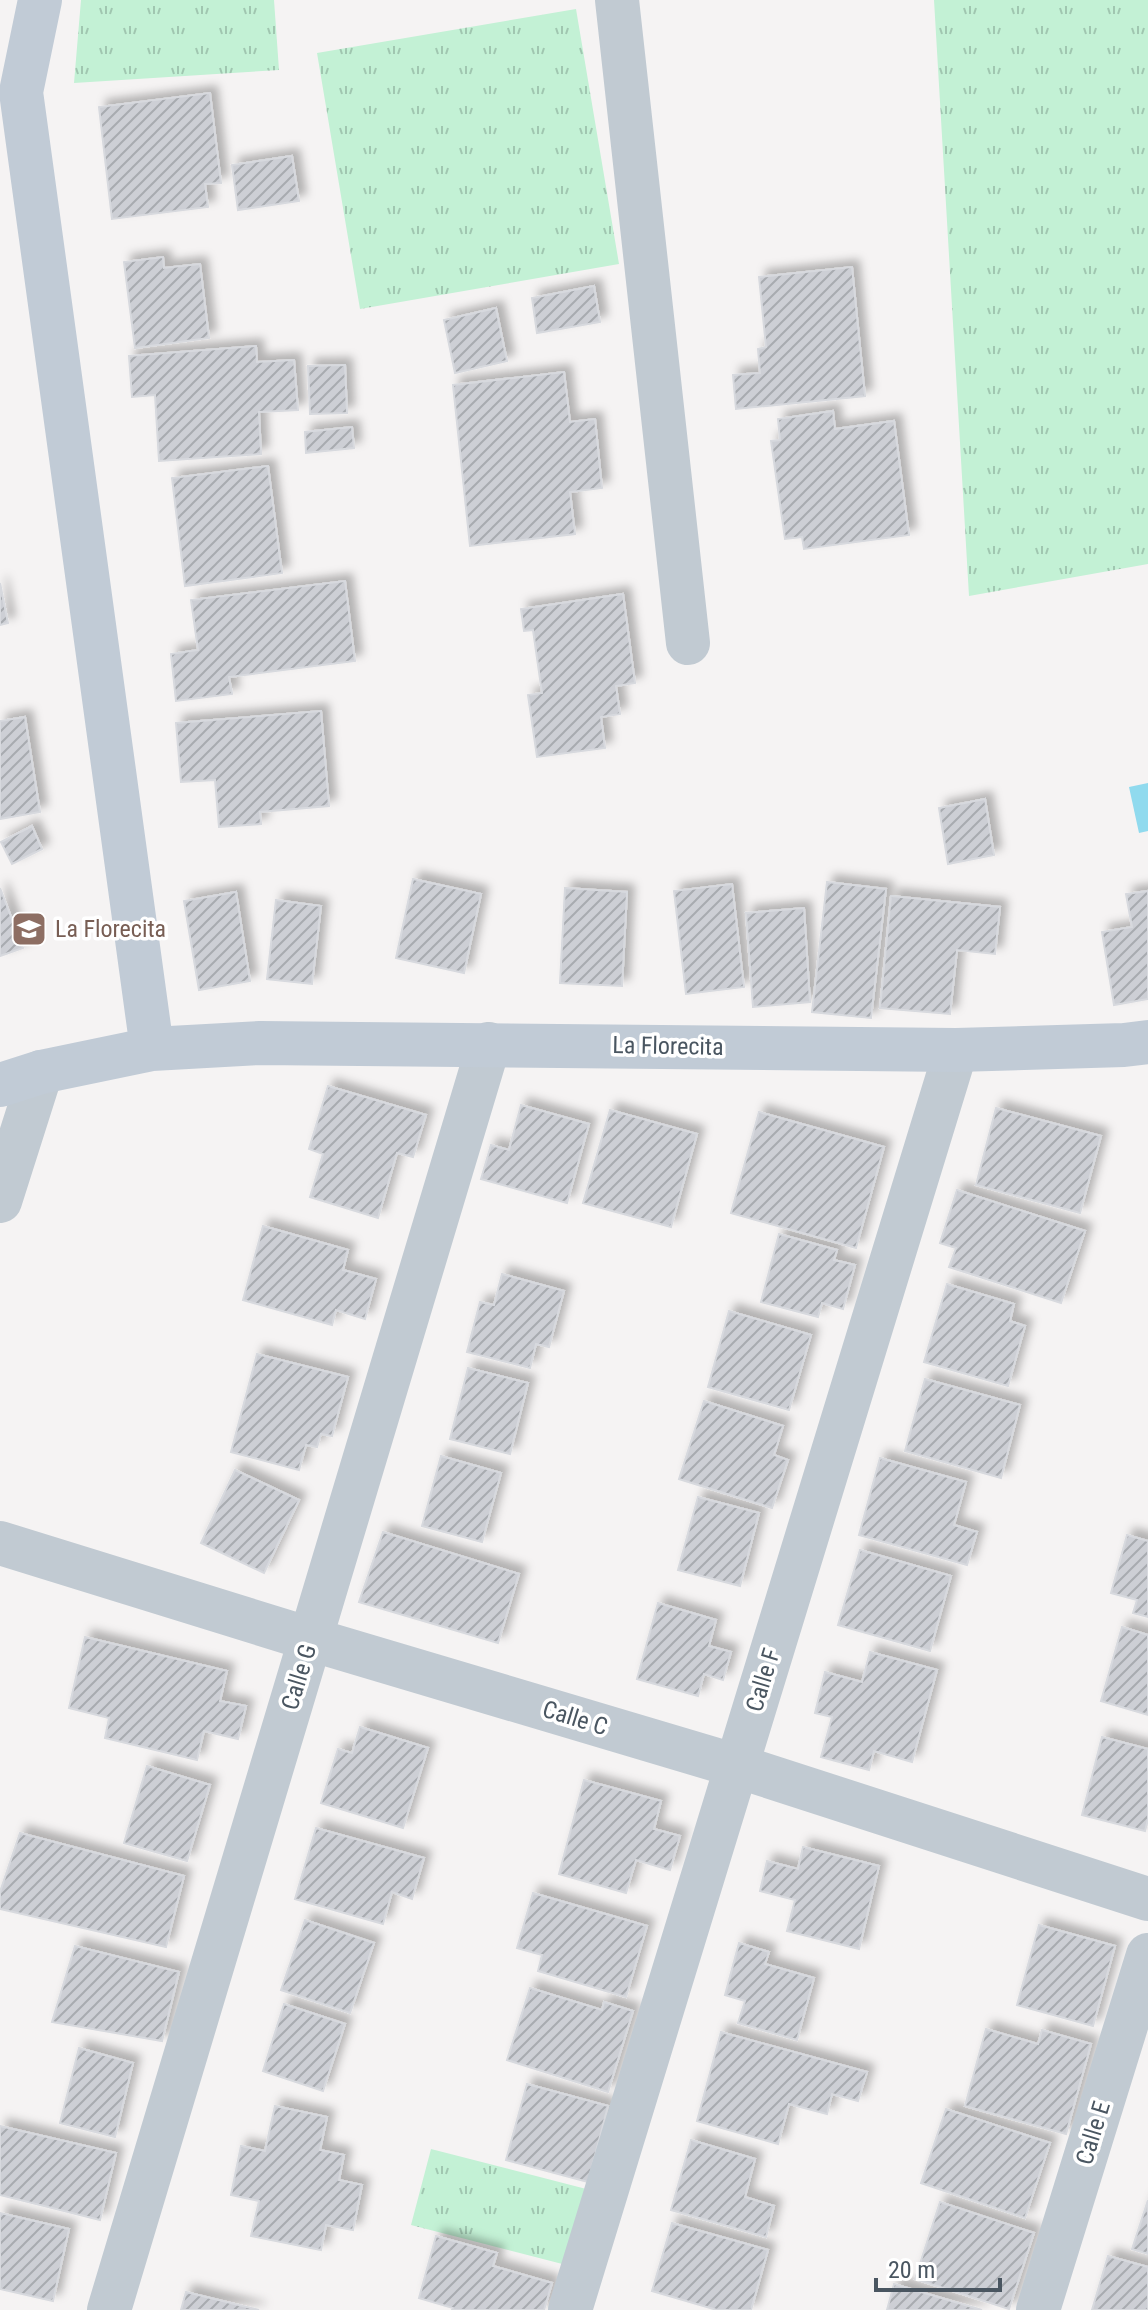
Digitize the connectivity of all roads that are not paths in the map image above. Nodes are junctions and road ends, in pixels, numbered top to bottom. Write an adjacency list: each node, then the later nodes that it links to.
1 (40, 0): 3 (main road)
2 (617, 0): 4 (street)
3 (10, 93): 7 (main road)
4 (688, 643)
5 (1148, 1042): 8 (main road, La Florecita)
6 (489, 1044): 7 (main road, La Florecita); 8 (main road, La Florecita); 13 (street, Calle G)
7 (152, 1049): 9 (main road, La Florecita)
8 (956, 1050): 14 (street, Calle F)
9 (41, 1072): 10 (main road, La Florecita); 11 (street)
10 (0, 1085)
11 (0, 1201)
12 (0, 1543): 13 (street, Calle C)
13 (310, 1639): 14 (street, Calle C); 17 (street, Calle G)
14 (737, 1766): 15 (street, Calle C); 18 (street, Calle F)
15 (1148, 1899)
16 (1148, 1955): 19 (street, Calle E)
17 (109, 2310)
18 (570, 2310)
19 (1038, 2310)

